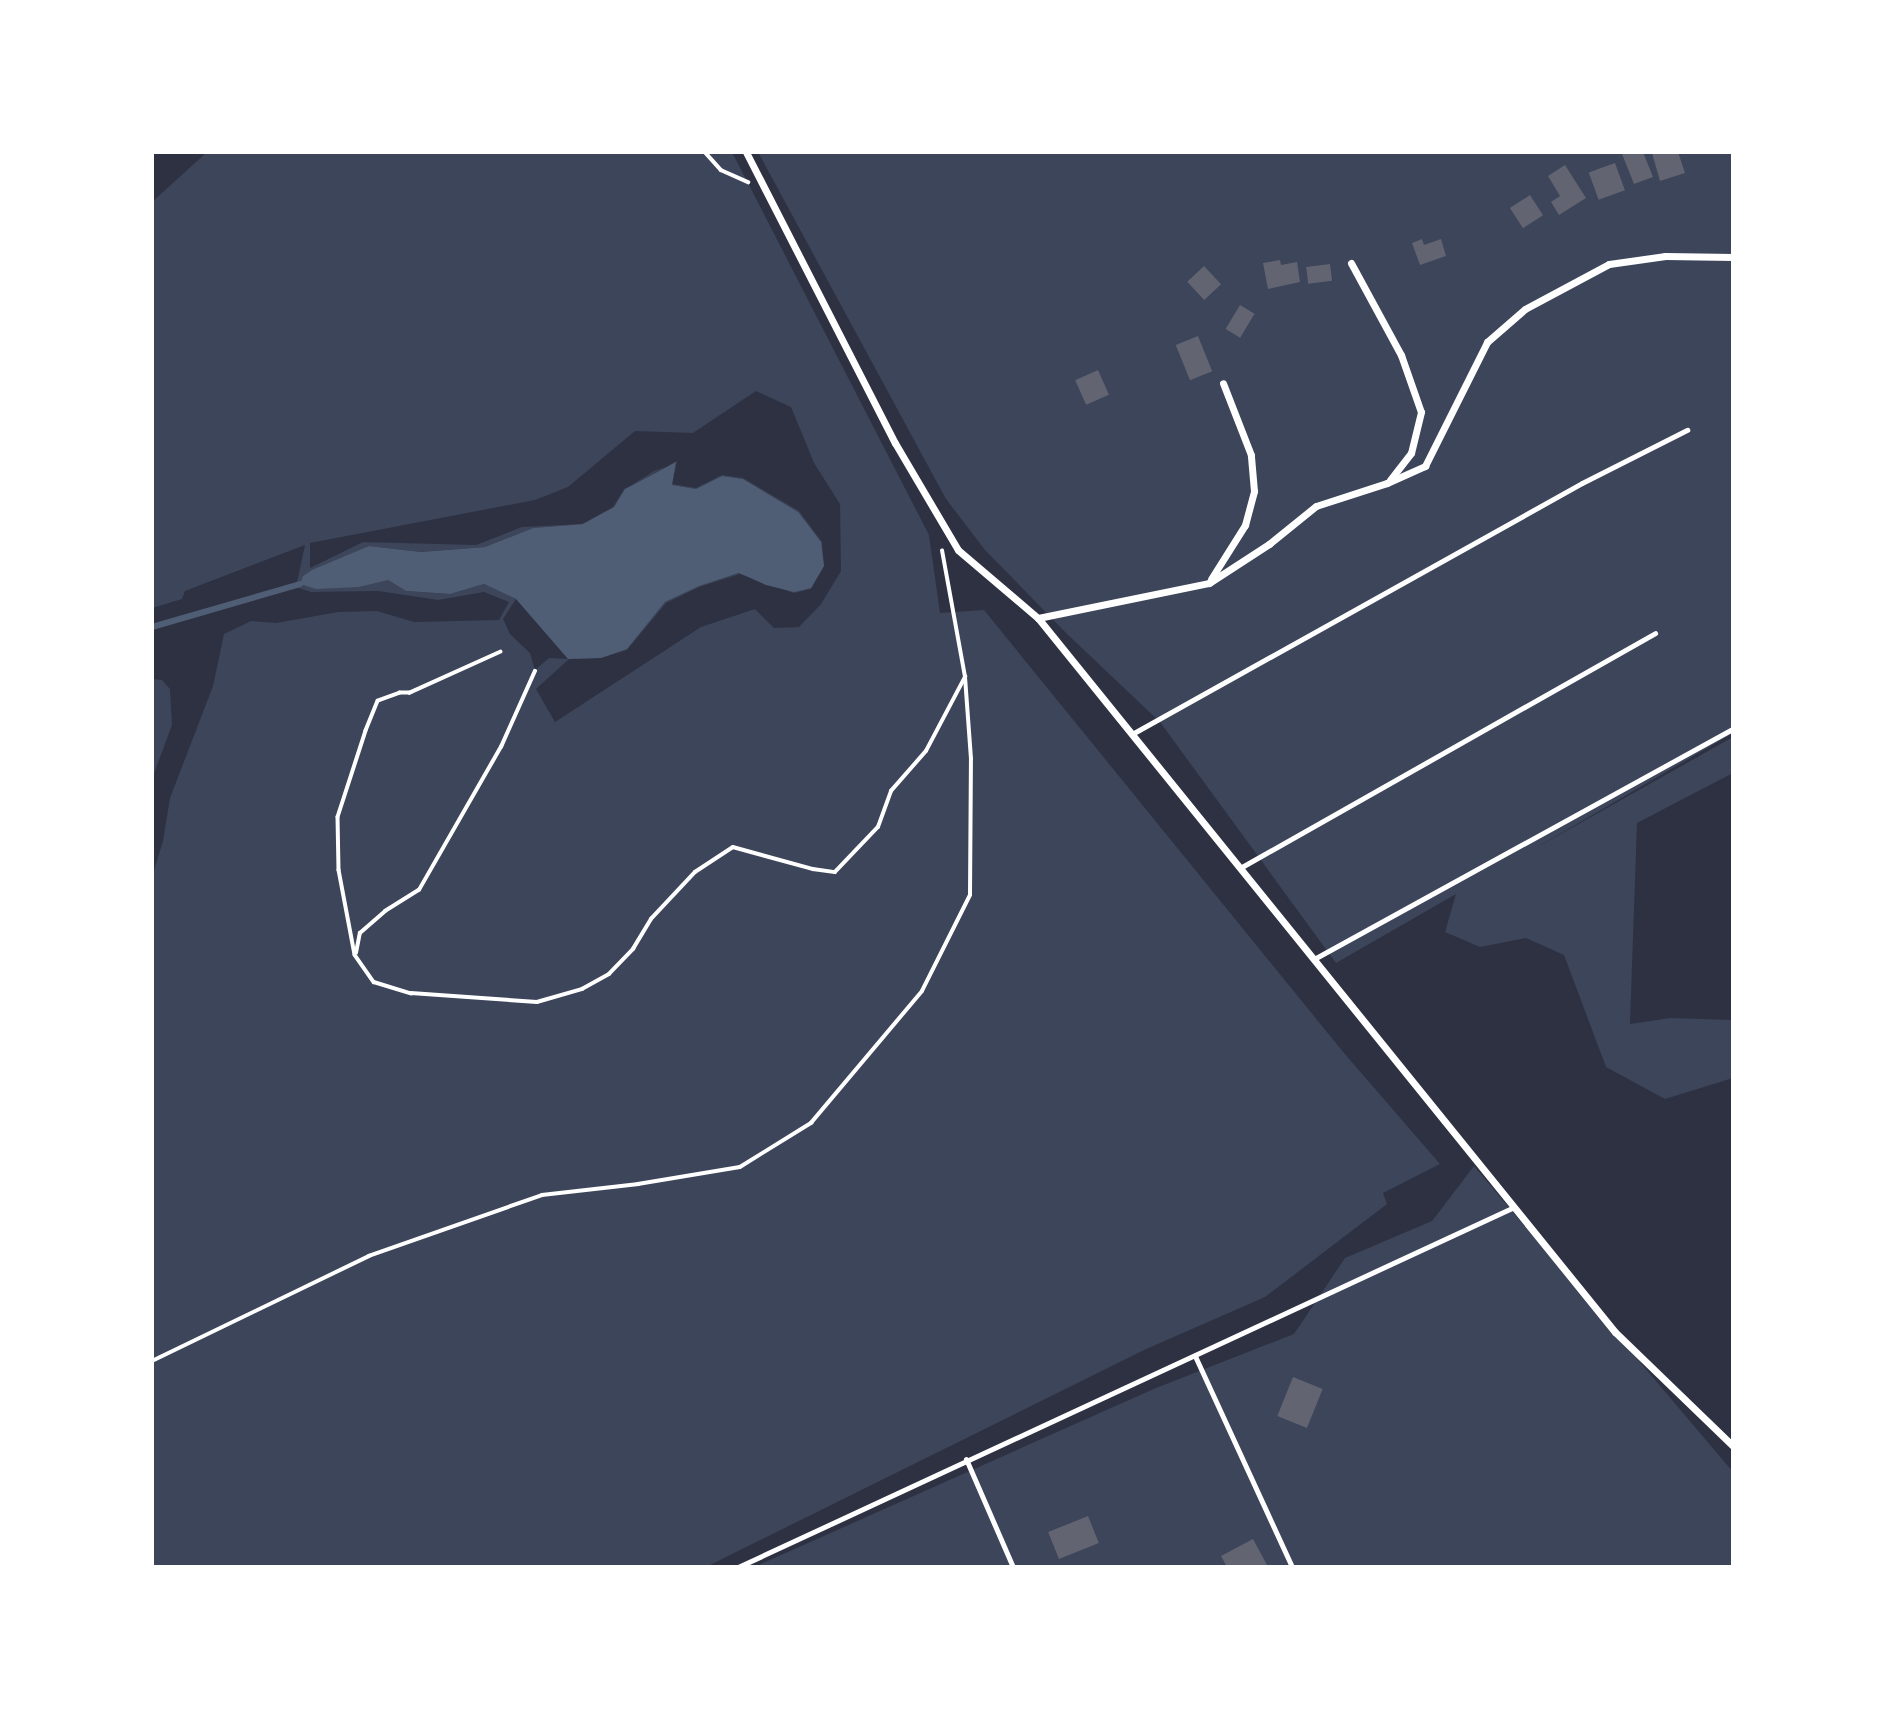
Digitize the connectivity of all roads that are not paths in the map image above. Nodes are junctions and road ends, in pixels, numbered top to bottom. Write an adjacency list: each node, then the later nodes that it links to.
1 (746, 152): 8 (street)
2 (1733, 257): 6 (street)
3 (1351, 263): 6 (street)
4 (1223, 383): 7 (street)
5 (1687, 430): 11 (lane)
6 (1387, 484): 7 (street)
7 (1209, 583): 8 (street)
8 (1038, 618): 11 (street)
9 (1655, 633): 12 (lane)
10 (1733, 729): 13 (lane)
11 (1132, 734): 12 (street)
12 (1240, 868): 13 (street)
13 (1314, 959): 14 (street)
14 (1514, 1207): 15 (lane); 16 (street)
15 (1195, 1356): 17 (lane); 20 (lane)
16 (1733, 1446)
17 (967, 1459): 18 (lane); 19 (lane)
18 (738, 1567)
19 (1013, 1567)
20 (1292, 1567)

